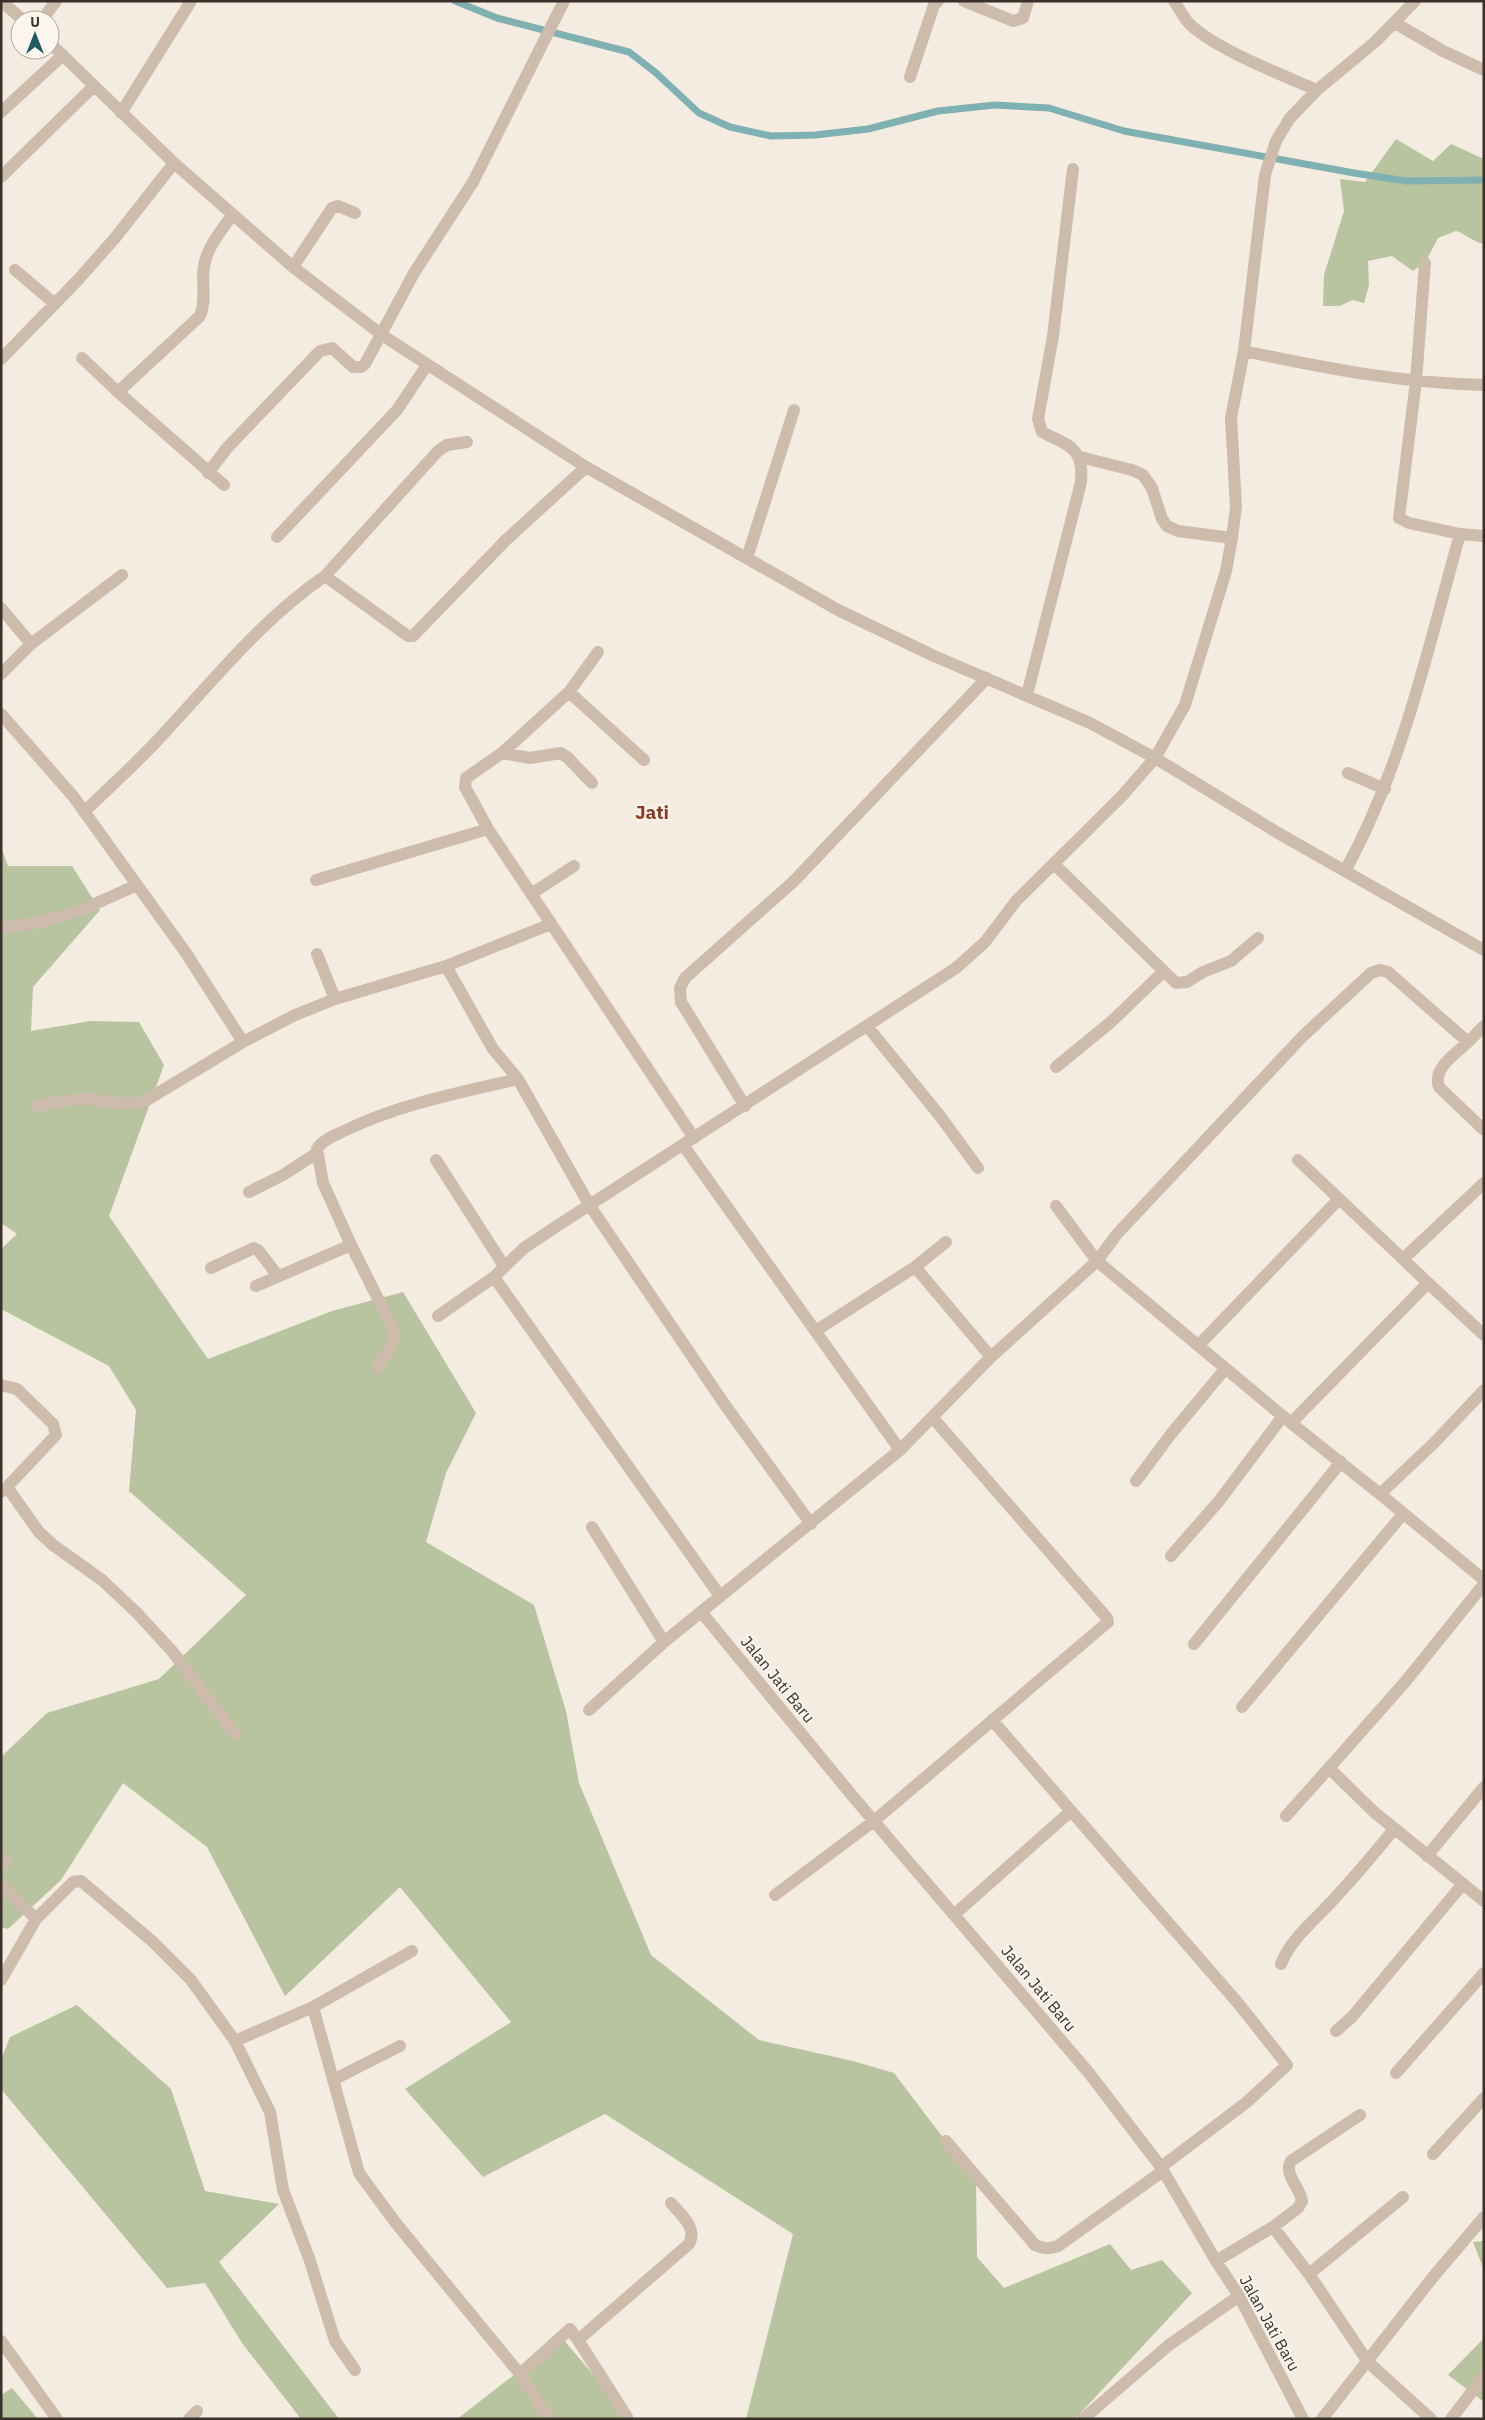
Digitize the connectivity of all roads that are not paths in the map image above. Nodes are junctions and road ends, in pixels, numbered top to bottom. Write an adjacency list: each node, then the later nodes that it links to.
1 (2, 1): 9 (street)
2 (191, 1): 18 (street)
3 (938, 1): 14 (street)
4 (964, 1): 5 (street)
5 (1028, 1)
6 (1174, 1): 16 (street)
7 (1415, 1): 10 (street)
8 (563, 4): 28 (street)
9 (12, 10)
10 (1395, 23): 13 (street); 16 (street)
11 (60, 52): 12 (street)
12 (63, 55): 15 (street); 17 (street)
13 (1484, 70)
14 (910, 77)
15 (94, 86): 18 (street); 21 (street)
16 (1317, 90): 29 (street)
17 (1, 112)
18 (121, 113): 19 (street)
19 (174, 163): 23 (street); 27 (street)
20 (1073, 168): 38 (street)
21 (1, 177)
22 (355, 213): 25 (street)
23 (232, 215): 25 (street); 35 (street)
24 (1425, 263): 33 (street)
25 (293, 266): 28 (street)
26 (15, 270): 27 (street)
27 (55, 304): 31 (street)
28 (382, 335): 32 (street); 40 (street)
29 (1244, 351): 33 (street); 45 (street)
30 (82, 358): 35 (street)
31 (1, 359)
32 (427, 365): 39 (street); 44 (street)
33 (1416, 381): 34 (street); 42 (street)
34 (1484, 385)
35 (118, 392): 40 (street)
36 (794, 410): 46 (street)
37 (467, 442): 48 (street)
38 (1080, 457): 45 (street); 55 (street)
39 (586, 467): 46 (street); 48 (street)
40 (208, 473): 41 (street)
41 (224, 486)
42 (1460, 534): 43 (street); 62 (street)
43 (1484, 536)
44 (277, 537)
45 (1232, 538): 58 (street)
46 (747, 558): 53 (street)
47 (122, 575): 50 (street)
48 (325, 576): 63 (street)
49 (1, 608): 50 (street)
50 (31, 644): 52 (street)
51 (598, 652): 54 (street)
52 (1, 674)
53 (986, 678): 55 (street); 86 (street)
54 (569, 692): 57 (street); 59 (street)
55 (1027, 695): 58 (street)
56 (1, 714): 63 (street)
57 (502, 753): 61 (street); 64 (street)
58 (1155, 758): 65 (street); 67 (street)
59 (644, 760)
60 (1348, 773): 62 (street)
61 (592, 783)
62 (1384, 789): 67 (street)
63 (84, 812): 69 (street)
64 (488, 829): 68 (street); 70 (street)
65 (1054, 864): 77 (street); 79 (street)
66 (574, 866): 70 (street)
67 (1345, 871): 74 (street)
68 (316, 880)
69 (137, 885): 72 (street); 81 (street)
70 (532, 894): 71 (street)
71 (551, 924): 76 (street); 88 (street)
72 (1, 928)
73 (1258, 938): 77 (street)
74 (1484, 950)
75 (317, 954): 78 (street)
76 (446, 966): 78 (street); 84 (street)
77 (1163, 972): 83 (street)
78 (335, 1000): 81 (street)
79 (867, 1026): 86 (street); 92 (street)
80 (1484, 1026): 82 (street)
81 (243, 1042): 85 (street)
82 (1468, 1042): 87 (street); 101 (street)
83 (1056, 1067)
84 (518, 1079): 89 (street); 96 (street)
85 (37, 1106)
86 (745, 1106): 88 (street)
87 (1484, 1130)
88 (689, 1141): 96 (street); 110 (street)
89 (317, 1153): 94 (street); 99 (street)
90 (436, 1160): 102 (street)
91 (1298, 1160): 95 (street)
92 (978, 1168)
93 (1484, 1183): 100 (street)
94 (249, 1192)
95 (1339, 1199): 100 (street); 112 (street)
96 (590, 1206): 102 (street); 126 (street)
97 (1056, 1206): 101 (street)
98 (946, 1242): 103 (street)
99 (351, 1245): 105 (street); 114 (street)
100 (1403, 1259): 107 (street)
101 (1097, 1261): 112 (street); 113 (street)
102 (504, 1266): 106 (street)
103 (915, 1267): 110 (street); 113 (street)
104 (211, 1268): 105 (street)
105 (278, 1276): 108 (street)
106 (494, 1277): 109 (street); 130 (street)
107 (1428, 1283): 111 (street); 119 (street)
108 (256, 1286)
109 (438, 1316)
110 (817, 1330): 120 (street)
111 (1484, 1335)
112 (1198, 1346): 115 (street)
113 (991, 1357): 118 (street)
114 (378, 1368)
115 (1225, 1369): 119 (street); 122 (street)
116 (1, 1385): 123 (street)
117 (1484, 1390): 124 (street)
118 (933, 1418): 120 (street); 136 (street)
119 (1287, 1420): 121 (street); 128 (street)
120 (900, 1450): 126 (street)
121 (1341, 1462): 124 (street); 133 (street)
122 (1136, 1481)
123 (4, 1490): 137 (street)
124 (1380, 1494): 125 (street)
125 (1403, 1514): 129 (street); 134 (street)
126 (811, 1524): 130 (street)
127 (592, 1527): 132 (street)
128 (1171, 1556)
129 (1484, 1582): 138 (street)
130 (720, 1596): 131 (street)
131 (702, 1613): 132 (street); 142 (street, Jalan Jati Baru)
132 (664, 1642): 135 (street)
133 (1194, 1644)
134 (1242, 1707)
135 (588, 1710)
136 (992, 1720): 140 (street); 142 (street)
137 (235, 1734)
138 (1329, 1768): 141 (street); 143 (street)
139 (1484, 1787): 144 (street)
140 (1071, 1811): 149 (street); 165 (street)
141 (1286, 1816)
142 (874, 1821): 147 (street); 149 (street, Jalan Jati Baru)
143 (1394, 1829): 144 (street); 152 (street)
144 (1427, 1856): 146 (street)
145 (1, 1884): 150 (street)
146 (1462, 1885): 148 (street); 156 (street)
147 (775, 1895)
148 (1484, 1901)
149 (955, 1914): 165 (street, Jalan Jati Baru)
150 (36, 1919): 154 (street); 157 (street)
151 (412, 1951): 155 (street)
152 (1281, 1964)
153 (1484, 1973): 159 (street)
154 (1, 1980)
155 (313, 2006): 157 (street); 160 (street)
156 (1336, 2031)
157 (235, 2041): 176 (street)
158 (400, 2046): 160 (street)
159 (1396, 2073)
160 (333, 2080): 177 (street)
161 (1484, 2098): 164 (street)
162 (1360, 2115): 169 (street)
163 (946, 2140): 165 (street)
164 (1432, 2154)
165 (1162, 2169): 170 (street, Jalan Jati Baru)
166 (1403, 2197): 171 (street)
167 (671, 2202): 173 (street)
168 (1484, 2218): 175 (street)
169 (1273, 2227): 170 (street); 171 (street)
170 (1216, 2261): 172 (street, Jalan Jati Baru)
171 (1308, 2274): 175 (street)
172 (1239, 2296): 182 (street); 183 (street, Jalan Jati Baru)
173 (578, 2340): 177 (street); 179 (street)
174 (1, 2341): 180 (street)
175 (1368, 2362): 184 (street); 185 (street)
176 (354, 2370)
177 (520, 2374): 181 (street)
178 (1484, 2376): 186 (street)
179 (627, 2416)
180 (57, 2419)
181 (549, 2419)
182 (1083, 2419)
183 (1303, 2419)
184 (1322, 2419)
185 (1431, 2419)
186 (1451, 2419)

